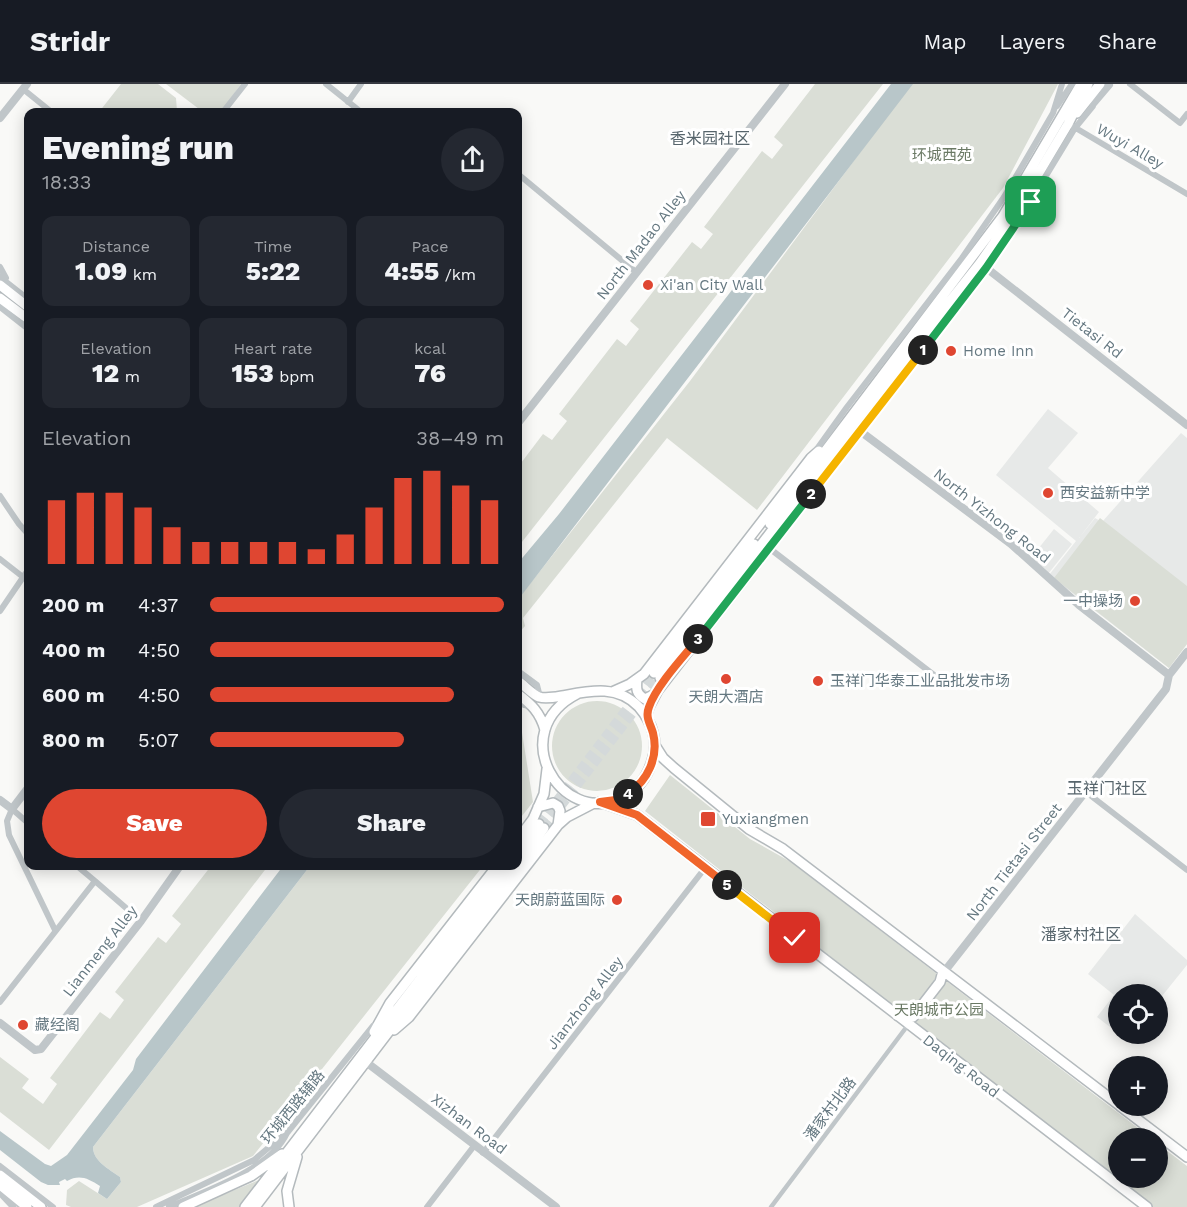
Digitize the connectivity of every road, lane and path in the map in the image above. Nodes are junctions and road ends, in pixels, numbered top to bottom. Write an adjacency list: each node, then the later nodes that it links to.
1 (245, 84): 15 (street)
2 (326, 84): 12 (street)
3 (361, 84): 12 (street)
4 (785, 84): 24 (street, North Madao Alley)
5 (1062, 84): 19 (street)
6 (1072, 84): 19 (main road)
7 (1081, 84): 19 (main road)
8 (1109, 84): 10 (street); 13 (street)
9 (1130, 84): 17 (street)
10 (1095, 86): 13 (street); 19 (main road)
11 (25, 87): 14 (street); 18 (street)
12 (348, 102): 16 (street)
13 (1093, 106): 19 (street)
14 (47, 108)
15 (226, 108)
16 (356, 108)
17 (1187, 114)
18 (0, 118)
19 (1064, 121): 21 (street, Wuyi Alley); 22 (main road); 37 (main road); 38 (street)
20 (522, 177): 24 (street)
21 (1187, 194)
22 (983, 266): 35 (street, Tietasi Rd); 36 (main road)
23 (0, 267): 27 (street)
24 (636, 272): 34 (street, North Madao Alley)
25 (0, 277): 27 (street)
26 (0, 285): 30 (main road)
27 (12, 286): 28 (street)
28 (24, 295)
29 (0, 298): 32 (main road)
30 (24, 304)
31 (0, 307): 33 (street)
32 (24, 316)
33 (24, 326)
34 (522, 418)
35 (1187, 424)
36 (856, 428): 37 (main road); 39 (street); 48 (street, North Yizhong Road)
37 (835, 441): 38 (main road); 39 (main road); 49 (main road)
38 (811, 458): 50 (main road)
39 (822, 479): 42 (main road)
40 (0, 496): 41 (street)
41 (24, 530)
42 (769, 548): 51 (street); 56 (main road)
43 (0, 559): 44 (street)
44 (23, 577): 45 (street)
45 (0, 611)
46 (1187, 652): 48 (street, North Tietasi Street)
47 (522, 674): 54 (street)
48 (1169, 675): 62 (street, North Tietasi Street)
49 (657, 676)
50 (637, 679): 53 (main road); 56 (main road)
51 (943, 682)
52 (522, 684): 54 (main road)
53 (612, 692): 55 (main road); 58 (main road)
54 (536, 694): 55 (main road); 57 (main road)
55 (577, 694): 59 (main road)
56 (655, 694): 58 (main road)
57 (523, 700): 59 (main road)
58 (646, 717): 60 (main road)
59 (545, 730): 61 (main road)
60 (656, 747): 65 (main road); 86 (main road)
61 (547, 769): 65 (main road); 66 (main road)
62 (1086, 792): 82 (street); 86 (street, North Tietasi Street)
63 (24, 793): 67 (street)
64 (0, 800): 67 (street)
65 (597, 802): 70 (main road); 75 (main road, Daqing Road)
66 (538, 807): 70 (main road); 71 (main road)
67 (12, 809): 68 (street); 69 (street); 74 (street)
68 (0, 820)
69 (24, 820)
70 (558, 825): 94 (main road)
71 (522, 834)
72 (522, 847): 73 (main road)
73 (522, 855)
74 (24, 866)
75 (705, 868): 90 (main road, Daqing Road); 104 (street, Jianzhong Alley)
76 (26, 870): 85 (street)
77 (82, 870): 83 (street)
78 (177, 870): 84 (street, Lianmeng Alley)
79 (494, 870): 89 (main road)
80 (504, 870): 95 (main road)
81 (511, 870): 94 (main road)
82 (1187, 870)
83 (95, 881): 84 (street); 85 (street)
84 (141, 921): 91 (street, Lianmeng Alley)
85 (55, 930): 88 (street)
86 (944, 971): 87 (main road); 90 (main road)
87 (953, 978): 93 (main road); 97 (main road)
88 (0, 1002)
89 (383, 1014): 95 (main road); 98 (street, 环城西路辅路)
90 (893, 1014): 92 (main road, Daqing Road)
91 (0, 1023)
92 (908, 1025): 93 (main road, Daqing Road); 122 (street, 潘家村北路)
93 (918, 1032): 123 (main road, Daqing Road)
94 (383, 1039): 96 (main road)
95 (365, 1051): 100 (main road)
96 (366, 1062): 102 (main road); 103 (street, Xizhan Road)
97 (1108, 1097)
98 (310, 1106): 100 (street); 101 (street, 环城西路辅路)
99 (1133, 1116): 105 (main road)
100 (308, 1126): 102 (main road)
101 (286, 1133): 114 (street); 115 (street, 环城西路辅路)
102 (296, 1146): 116 (main road); 117 (main road); 118 (main road); 119 (main road)
103 (474, 1146): 104 (street, Xizhan Road); 120 (street)
104 (483, 1153): 121 (street, Xizhan Road)
105 (1187, 1157)
106 (0, 1166): 113 (street)
107 (0, 1175): 112 (main road)
108 (0, 1185): 109 (main road)
109 (5, 1195): 110 (main road); 111 (main road)
110 (16, 1206): 111 (street)
111 (27, 1207)
112 (41, 1207)
113 (53, 1207)
114 (156, 1207)
115 (169, 1207)
116 (183, 1207)
117 (245, 1207)
118 (255, 1207)
119 (289, 1207)
120 (427, 1207)
121 (556, 1207)
122 (771, 1207)
123 (1147, 1207)

